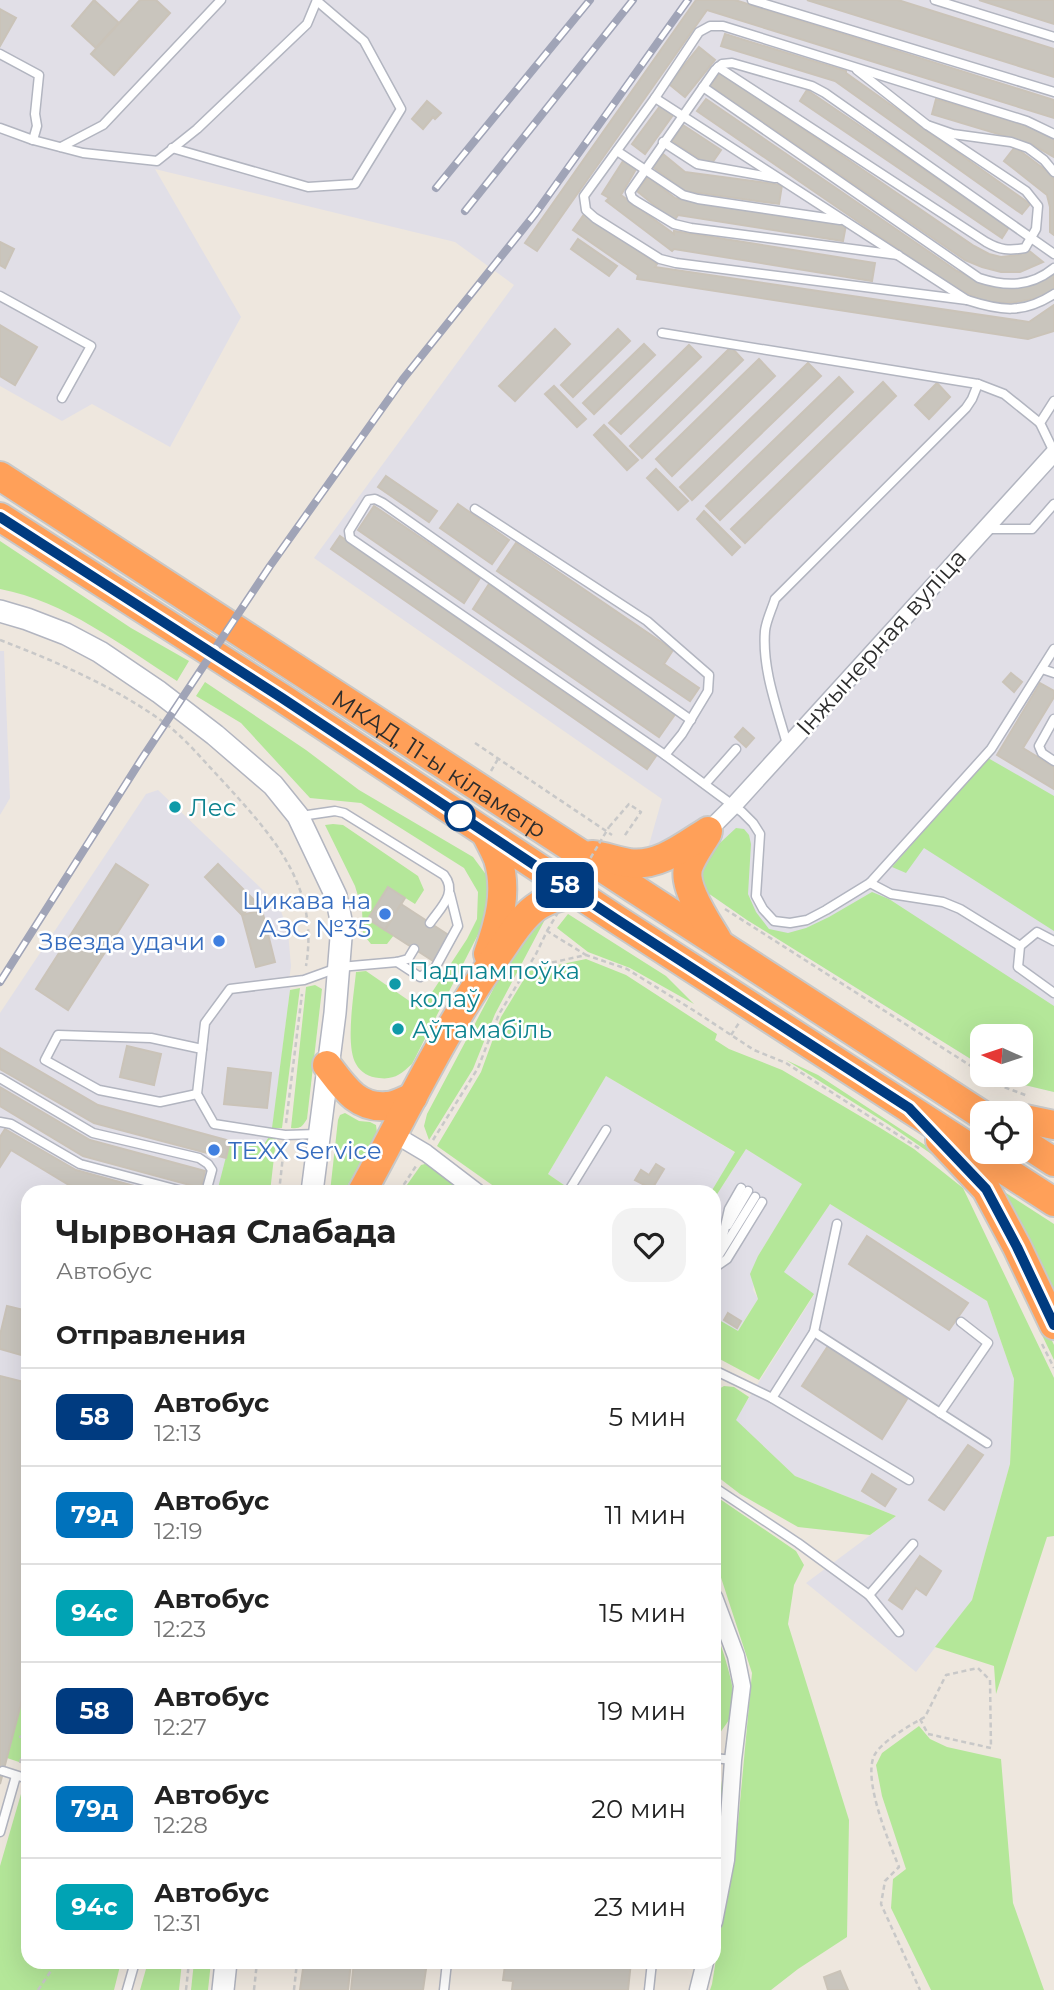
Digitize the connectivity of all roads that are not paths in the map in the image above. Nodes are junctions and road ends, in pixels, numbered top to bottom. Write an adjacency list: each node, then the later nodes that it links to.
1 (221, 0): 18 (lane)
2 (752, 0): 10 (lane)
3 (935, 0): 5 (lane)
4 (317, 1): 19 (lane); 19 (lane)
5 (1054, 37)
6 (0, 54): 16 (lane)
7 (851, 66): 11 (lane); 13 (lane); 15 (lane)
8 (718, 67): 9 (lane); 25 (lane); 25 (lane)
9 (703, 87): 12 (lane); 28 (lane)
10 (1054, 92)
11 (655, 99): 12 (lane); 20 (lane)
12 (682, 116): 17 (lane); 23 (lane)
13 (927, 125): 22 (lane); 25 (lane)
14 (0, 128): 16 (lane)
15 (1054, 134)
16 (33, 140): 18 (lane)
17 (663, 142): 21 (lane); 23 (lane)
18 (61, 147): 19 (lane)
19 (172, 148)
20 (617, 151): 21 (lane); 31 (lane)
21 (645, 170): 24 (lane); 27 (lane)
22 (1054, 172)
23 (779, 179): 24 (lane)
24 (843, 220): 27 (lane)
25 (1031, 238): 26 (lane)
26 (1054, 254)
27 (898, 255): 31 (lane)
28 (1054, 268)
29 (1054, 294): 31 (lane)
30 (0, 296): 34 (lane)
31 (967, 300)
32 (662, 333): 33 (lane)
33 (978, 384): 36 (lane); 49 (lane)
34 (62, 398)
35 (1054, 401): 36 (lane)
36 (1040, 423): 37 (lane)
37 (1054, 453): 42 (street, Інжынерная вуліца)
38 (0, 476): 58 (highway, МКАД, 11-ы кіламетр)
39 (1054, 504): 42 (lane)
40 (475, 509): 48 (lane)
41 (0, 517): 57 (highway, МКАД, 11-ы кіламетр)
42 (984, 529): 49 (street, Інжынерная вуліца)
43 (0, 611): 55 (main road)
44 (1054, 649): 45 (lane)
45 (1042, 669): 46 (lane); 59 (lane)
46 (1054, 673)
47 (1054, 719): 52 (lane)
48 (691, 720): 51 (lane); 51 (lane)
49 (787, 744): 54 (street, Інжынерная вуліца)
50 (736, 749): 53 (lane)
51 (665, 755): 53 (lane)
52 (1054, 761)
53 (705, 784): 54 (lane)
54 (734, 805): 56 (street, Інжынерная вуліца); 59 (lane)
55 (298, 817): 60 (lane); 68 (main road)
56 (708, 831): 58 (highway); 64 (highway)
57 (486, 834): 61 (highway, МКАД, 11-ы кіламетр); 69 (highway)
58 (578, 853): 64 (highway, МКАД, 11-ы кіламетр)
59 (870, 883): 65 (lane)
60 (450, 894): 62 (lane); 67 (lane)
61 (580, 895): 69 (highway); 76 (highway, МКАД, 11-ы кіламетр)
62 (430, 923)
63 (1054, 942): 65 (lane)
64 (720, 944): 77 (highway, МКАД, 11-ы кіламетр)
65 (1020, 946): 70 (lane)
66 (414, 949): 67 (lane)
67 (397, 962): 68 (lane)
68 (340, 967): 71 (lane); 72 (main road)
69 (478, 983): 75 (highway)
70 (1054, 993)
71 (202, 1048): 74 (lane); 74 (lane)
72 (327, 1065): 75 (highway); 82 (main road)
73 (0, 1078): 87 (lane)
74 (197, 1094): 82 (lane)
75 (413, 1097): 83 (highway)
76 (903, 1103): 93 (highway); 100 (highway)
77 (970, 1105)
78 (1033, 1111): 80 (highway)
79 (0, 1122): 86 (lane)
80 (1054, 1125)
81 (606, 1130): 91 (lane)
82 (318, 1133): 88 (main road)
83 (394, 1134): 89 (highway); 90 (street)
84 (1033, 1148): 85 (highway)
85 (1054, 1162)
86 (160, 1185)
87 (208, 1185)
88 (313, 1185)
89 (366, 1185)
90 (468, 1185)
91 (572, 1185)
92 (751, 1195): 95 (lane); 96 (lane); 97 (lane)
93 (1054, 1202)
94 (837, 1224): 99 (lane)
95 (721, 1242)
96 (721, 1252)
97 (721, 1261)
98 (961, 1322): 103 (lane)
99 (814, 1332): 102 (lane); 103 (lane)
100 (1048, 1334)
101 (721, 1373): 102 (lane)
102 (772, 1398): 105 (lane)
103 (940, 1413): 104 (lane)
104 (987, 1443)
105 (909, 1480)
106 (721, 1492): 108 (lane)
107 (913, 1544): 108 (lane)
108 (869, 1595): 110 (lane)
109 (721, 1616): 112 (street)
110 (899, 1632)
111 (721, 1759): 112 (lane)
112 (733, 1760): 117 (street)
113 (3, 1771): 114 (lane)
114 (16, 1776): 115 (lane); 116 (lane)
115 (21, 1777)
116 (0, 1832)
117 (721, 1886)
118 (133, 1969): 123 (lane)
119 (225, 1969): 124 (main road)
120 (446, 1969): 125 (lane)
121 (651, 1969): 126 (lane)
122 (703, 1969): 127 (street)
123 (127, 1990)
124 (223, 1990)
125 (444, 1990)
126 (649, 1990)
127 (698, 1990)

